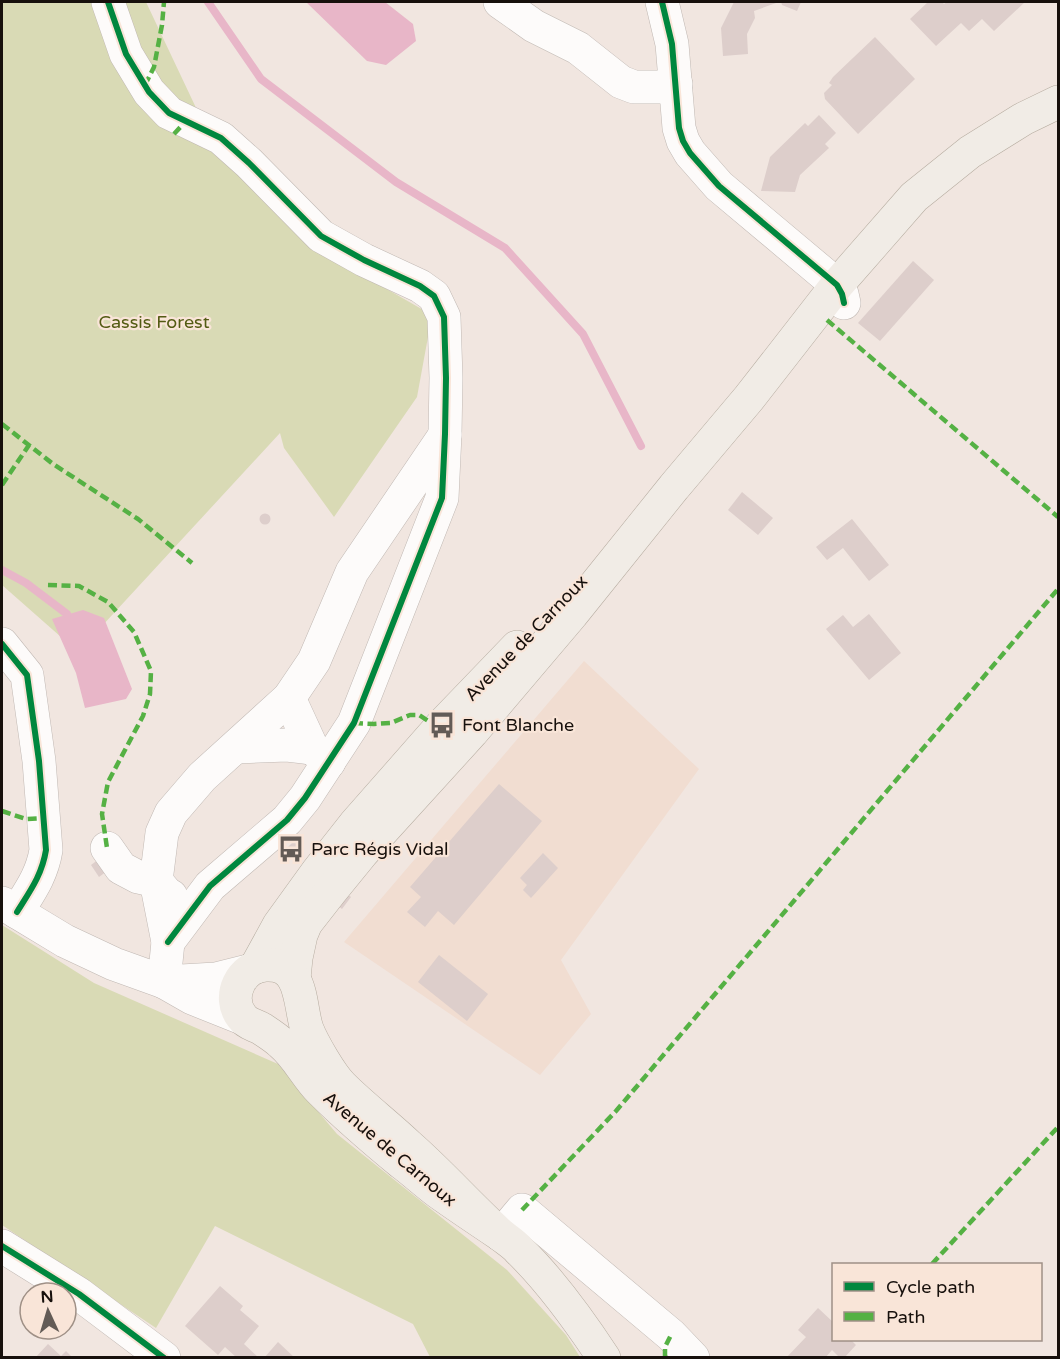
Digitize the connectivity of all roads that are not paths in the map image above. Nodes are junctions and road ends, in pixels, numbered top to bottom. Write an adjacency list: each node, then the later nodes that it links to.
1 (108, 2): 8 (street)
2 (500, 2): 4 (street)
3 (662, 2): 4 (street)
4 (676, 84): 7 (street)
5 (1059, 102): 7 (main road, Avenue de Carnoux)
6 (1059, 120): 7 (main road, Avenue de Carnoux)
7 (840, 294): 9 (main road, Avenue de Carnoux)
8 (433, 471): 11 (street); 13 (street)
9 (674, 487): 19 (main road, Avenue de Carnoux); 21 (main road, Avenue de Carnoux)
10 (2, 644): 17 (street)
11 (289, 698): 12 (street); 13 (street)
12 (236, 747): 13 (street); 15 (street)
13 (320, 755): 16 (street)
14 (107, 849): 15 (street)
15 (156, 881): 16 (street); 18 (street)
16 (201, 897): 18 (street)
17 (9, 908): 20 (street)
18 (168, 942): 20 (street)
19 (252, 969): 20 (street); 21 (main road); 22 (main road, Avenue de Carnoux)
20 (164, 982): 22 (street)
21 (297, 988): 22 (main road, Avenue de Carnoux); 23 (main road, Avenue de Carnoux)
22 (252, 1023): 23 (main road, Avenue de Carnoux)
23 (501, 1235): 25 (street); 27 (main road, Avenue de Carnoux)
24 (2, 1246): 26 (street)
25 (682, 1346)
26 (164, 1358)
27 (604, 1358)

